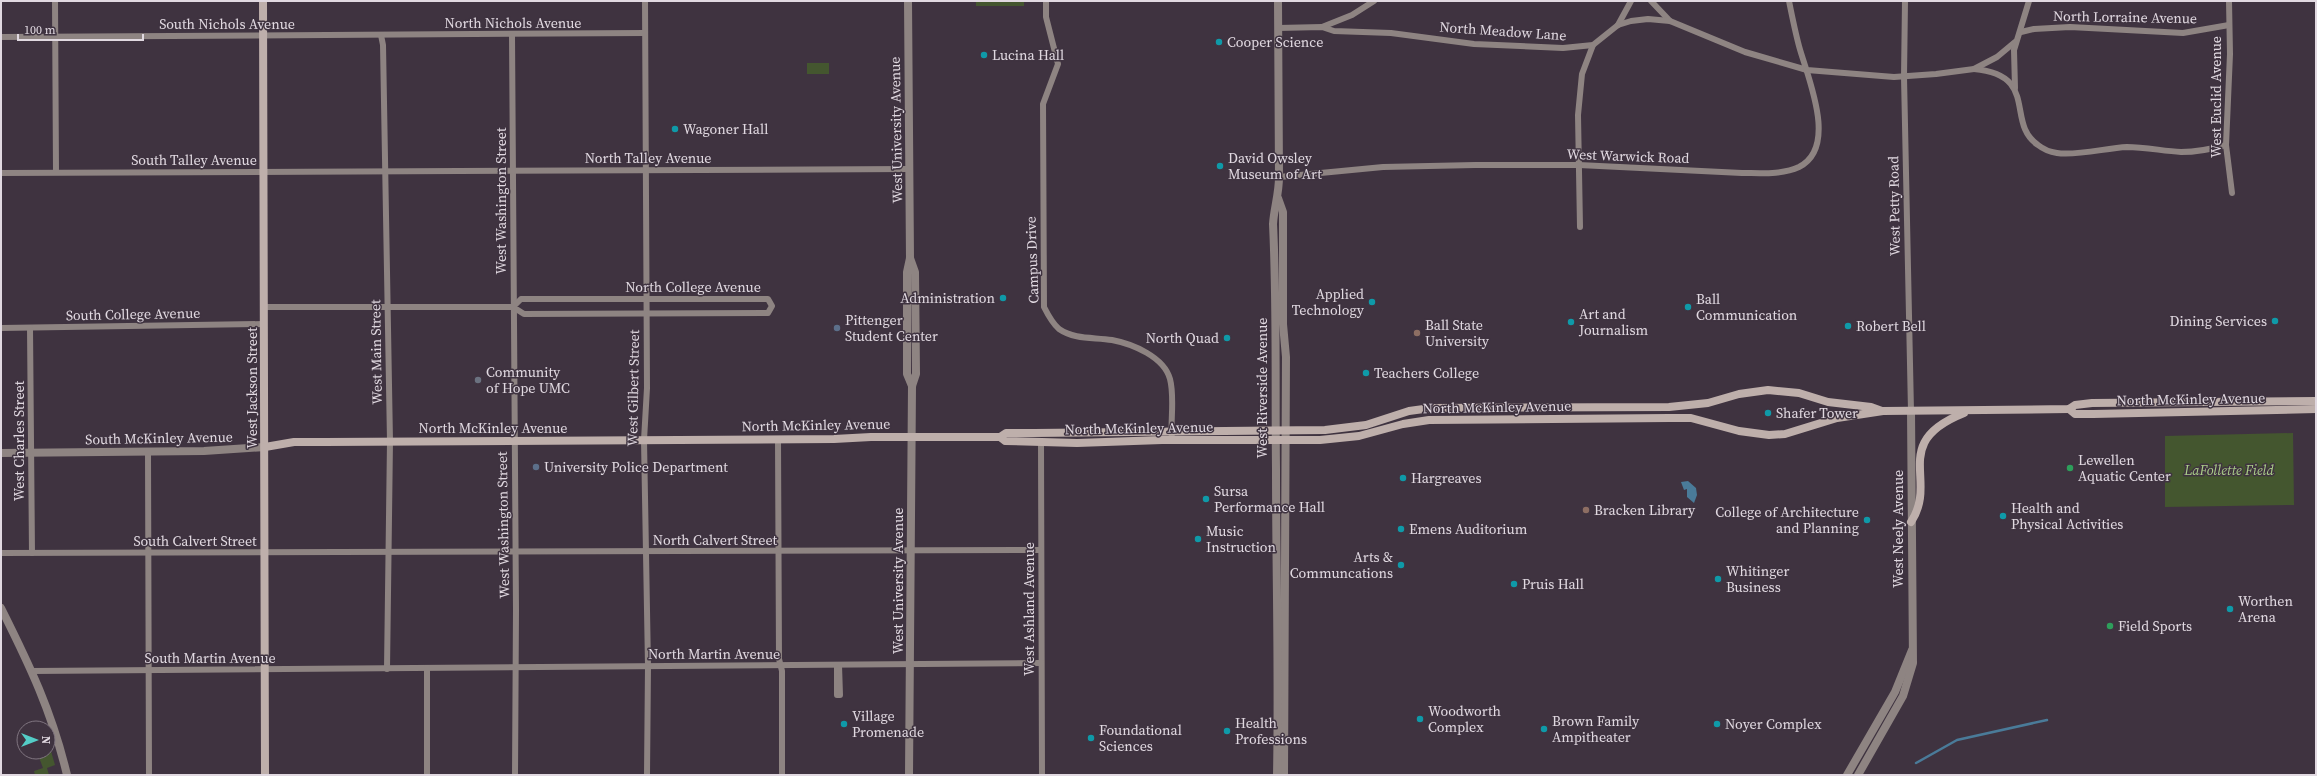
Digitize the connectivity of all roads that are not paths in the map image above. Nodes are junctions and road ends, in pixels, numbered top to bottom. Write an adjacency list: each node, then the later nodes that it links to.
1 (54, 1): 25 (street)
2 (263, 1): 22 (main road, West Jackson Street)
3 (645, 1): 21 (street, West Gilbert Street)
4 (908, 1): 34 (street, West University Avenue)
5 (1046, 1): 59 (street, Campus Drive)
6 (1278, 1): 18 (street, West Riverside Avenue)
7 (1374, 1): 17 (street)
8 (1631, 1): 16 (street)
9 (1651, 1): 14 (street)
10 (1789, 1): 29 (street, West Warwick Road)
11 (1905, 1): 30 (street, West Petty Road)
12 (2029, 1): 19 (street)
13 (2229, 1): 15 (street, West Euclid Avenue)
14 (1670, 21): 16 (street); 29 (street)
15 (2228, 25): 19 (street, North Lorraine Avenue); 32 (street, West Euclid Avenue)
16 (1618, 26): 27 (street)
17 (1322, 27): 18 (street, North Meadow Lane); 27 (street, North Meadow Lane)
18 (1278, 28): 41 (street, West Riverside Avenue)
19 (2021, 32): 26 (street)
20 (381, 34): 22 (street, South Nichols Avenue); 23 (street, North Nichols Avenue); 37 (street, West Main Street)
21 (645, 34): 23 (street, North Nichols Avenue); 36 (street, West Gilbert Street)
22 (263, 35): 25 (street, South Nichols Avenue); 39 (main road, West Jackson Street)
23 (512, 35): 35 (street, West Washington Street)
24 (1, 37): 25 (street, South Nichols Avenue)
25 (55, 37): 38 (street)
26 (2016, 42): 28 (street); 31 (street)
27 (1593, 45): 33 (street)
28 (1974, 69): 30 (street); 31 (street)
29 (1807, 70): 30 (street); 33 (street, West Warwick Road)
30 (1904, 76): 57 (street, West Petty Road)
31 (2015, 90): 32 (street)
32 (2226, 145): 42 (street, West Euclid Avenue)
33 (1579, 165): 41 (street, West Warwick Road); 44 (street)
34 (909, 169): 36 (street, North Talley Avenue); 62 (street, West University Avenue)
35 (513, 170): 36 (street, North Talley Avenue); 37 (street, North Talley Avenue); 47 (street, West Washington Street)
36 (644, 170): 45 (street, West Gilbert Street)
37 (386, 171): 39 (street, South Talley Avenue); 46 (street, West Main Street)
38 (56, 172): 39 (street, South Talley Avenue); 40 (street, South Talley Avenue)
39 (264, 172): 48 (main road, West Jackson Street)
40 (1, 173)
41 (1279, 177): 43 (street, West Riverside Avenue)
42 (2232, 193)
43 (1278, 198): 60 (street, West Riverside Avenue); 61 (street)
44 (1580, 227)
45 (646, 299): 47 (street, North College Avenue); 49 (street, West Gilbert Street); 49 (street, North College Avenue)
46 (388, 306): 47 (street, North College Avenue); 48 (street); 69 (street, West Main Street)
47 (513, 306): 49 (street, North College Avenue); 70 (street, West Washington Street)
48 (264, 307): 50 (main road, West Jackson Street)
49 (646, 313): 65 (street, West Gilbert Street)
50 (264, 324): 52 (street, South College Avenue); 72 (main road, West Jackson Street)
51 (1, 328): 52 (street, South College Avenue)
52 (30, 328): 75 (street, West Charles Street)
53 (2316, 401): 54 (main road, North McKinley Avenue)
54 (2069, 409): 55 (main road, North McKinley Avenue); 58 (main road, North McKinley Avenue)
55 (2316, 409)
56 (1883, 411): 57 (main road, North McKinley Avenue); 61 (main road, North McKinley Avenue); 68 (main road, North McKinley Avenue)
57 (1911, 411): 58 (main road, North McKinley Avenue); 76 (street, West Neely Avenue)
58 (1969, 411): 76 (main road)
59 (1171, 430): 60 (main road, North McKinley Avenue); 63 (main road, North McKinley Avenue); 66 (street, Campus Drive)
60 (1277, 430): 61 (main road, North McKinley Avenue); 67 (street, West Riverside Avenue)
61 (1290, 431): 68 (street)
62 (913, 436): 63 (main road, North McKinley Avenue); 64 (main road, North McKinley Avenue); 78 (street, West University Avenue)
63 (1000, 437): 71 (main road, North McKinley Avenue)
64 (778, 439): 65 (main road, North McKinley Avenue); 81 (street)
65 (644, 440): 70 (main road, North McKinley Avenue); 80 (street, West Gilbert Street)
66 (1172, 440): 67 (main road, North McKinley Avenue); 71 (main road, North McKinley Avenue)
67 (1276, 440): 68 (main road, North McKinley Avenue); 108 (street, West Riverside Avenue)
68 (1287, 440): 109 (street)
69 (390, 441): 70 (main road, North McKinley Avenue); 72 (main road, South McKinley Avenue); 86 (street, West Main Street)
70 (514, 441): 79 (street, West Washington Street)
71 (1041, 443): 77 (street, West Ashland Avenue)
72 (265, 447): 73 (street, South McKinley Avenue); 85 (main road, West Jackson Street)
73 (148, 452): 75 (street, South McKinley Avenue); 84 (street)
74 (1, 453): 75 (street, South McKinley Avenue)
75 (30, 453): 83 (street, West Charles Street)
76 (1911, 522): 88 (street, West Neely Avenue)
77 (1040, 550): 78 (street, North Calvert Street); 89 (street, West Ashland Avenue)
78 (911, 551): 81 (street, North Calvert Street); 90 (street, West University Avenue)
79 (515, 552): 80 (street, North Calvert Street); 86 (street, North Calvert Street); 94 (street, West Washington Street)
80 (646, 552): 81 (street, North Calvert Street); 91 (street, West Gilbert Street)
81 (778, 552): 92 (street)
82 (1, 553): 83 (street, South Calvert Street)
83 (32, 553): 84 (street, South Calvert Street)
84 (148, 553): 85 (street, South Calvert Street); 96 (street)
85 (266, 553): 86 (street, South Calvert Street); 97 (main road, West Jackson Street)
86 (389, 553): 95 (street, West Main Street)
87 (1, 608): 98 (street)
88 (1913, 647): 110 (street, West Neely Avenue); 111 (street, West Neely Avenue)
89 (1041, 662): 90 (street, North Martin Avenue); 107 (street, West Ashland Avenue)
90 (911, 664): 92 (street, North Martin Avenue); 106 (street, West University Avenue)
91 (648, 666): 92 (street, North Martin Avenue); 94 (street, North Martin Avenue); 104 (street, West Gilbert Street)
92 (781, 666): 105 (street)
93 (428, 668): 94 (street, North Martin Avenue); 95 (street, North Martin Avenue); 102 (street)
94 (515, 668): 103 (street, West Washington Street)
95 (388, 669): 97 (street, South Martin Avenue)
96 (148, 670): 97 (street, South Martin Avenue); 98 (street, South Martin Avenue); 100 (street)
97 (266, 670): 101 (main road, West Jackson Street)
98 (32, 671): 99 (street)
99 (67, 775)
100 (149, 775)
101 (265, 775)
102 (427, 775)
103 (515, 775)
104 (647, 775)
105 (782, 775)
106 (910, 775)
107 (1042, 775)
108 (1277, 775)
109 (1284, 775)
110 (1847, 775)
111 (1858, 775)

